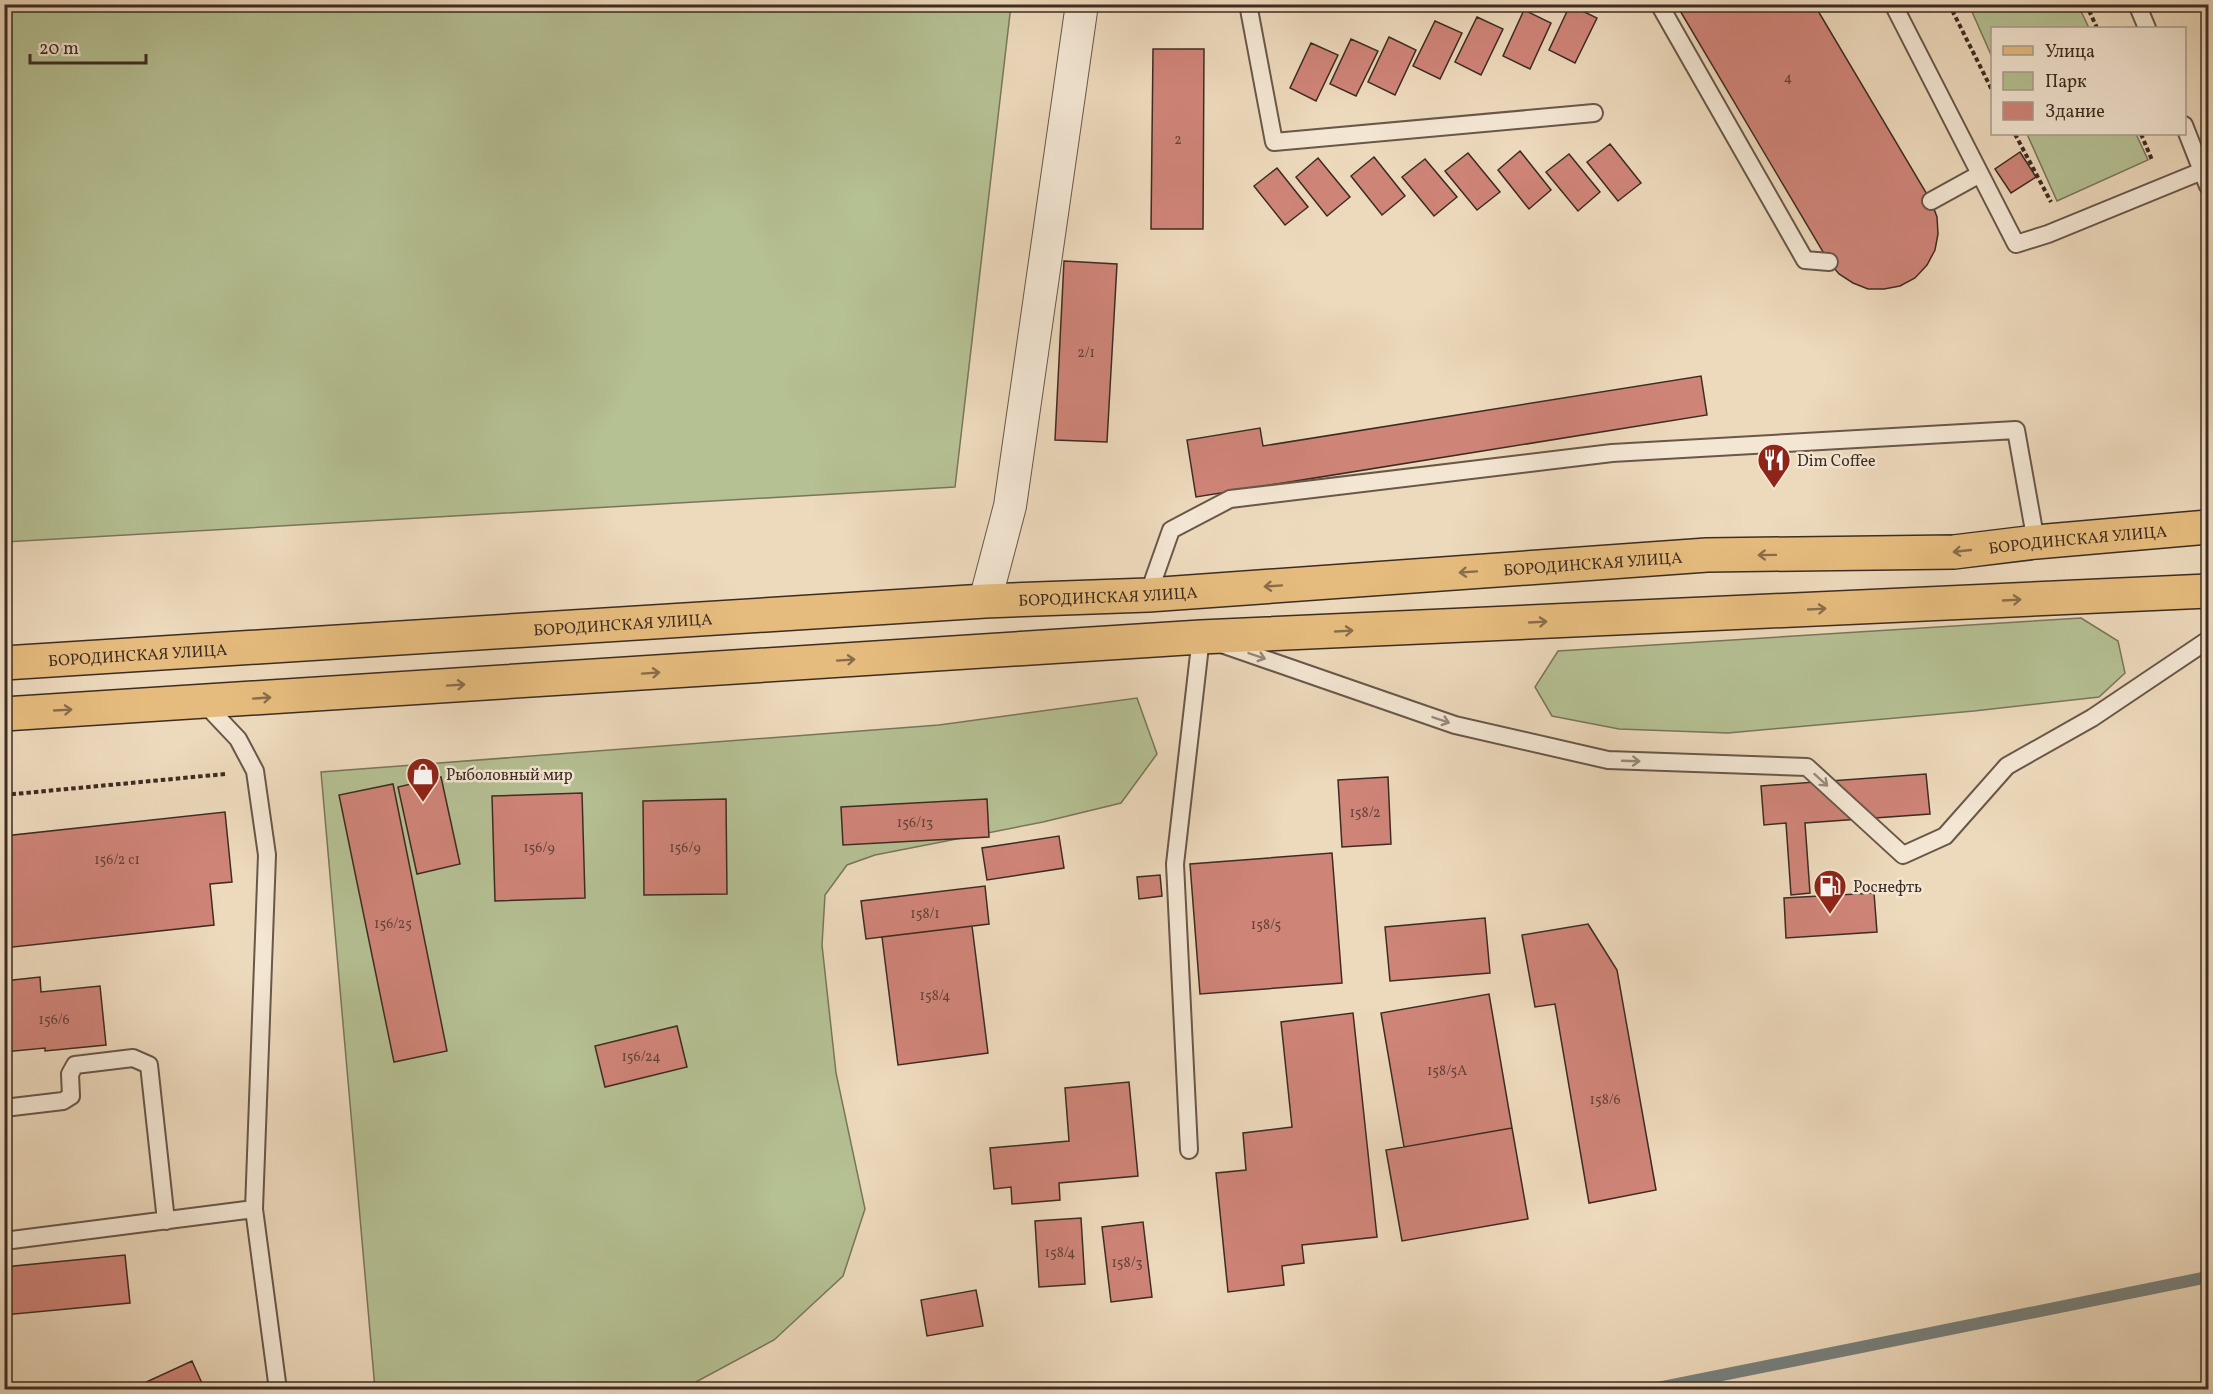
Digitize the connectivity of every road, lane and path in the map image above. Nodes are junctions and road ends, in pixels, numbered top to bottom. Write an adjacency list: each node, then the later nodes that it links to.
1 (1082, 4): 25 (street)
2 (1248, 4): 11 (lane)
3 (1659, 4): 20 (lane)
4 (1893, 4): 16 (lane)
5 (1948, 4): 10 (path)
6 (2086, 4): 8 (path)
7 (2137, 4): 9 (lane)
8 (2097, 27)
9 (2146, 27)
10 (1991, 88)
11 (1593, 113)
12 (2186, 130): 15 (lane)
13 (2016, 135): 19 (path)
14 (2141, 135): 15 (path)
15 (2195, 152): 17 (lane)
16 (1980, 174): 17 (lane); 18 (lane)
17 (2205, 178)
18 (1931, 201)
19 (2054, 208)
20 (1829, 262)
21 (2208, 527): 22 (main road, БОРОДИНСКАЯ УЛИЦА)
22 (2036, 542): 24 (main road, БОРОДИНСКАЯ УЛИЦА, one-way to 24); 24 (lane)
23 (2208, 591): 26 (main road, one-way to 23)
24 (1148, 595): 25 (main road, БОРОДИНСКАЯ УЛИЦА)
25 (985, 601): 28 (main road, БОРОДИНСКАЯ УЛИЦА)
26 (1201, 637): 27 (lane, one-way to 27); 29 (main road, one-way to 26); 34 (lane)
27 (2208, 640)
28 (4, 663)
29 (203, 702): 30 (main road, one-way to 29); 31 (lane)
30 (4, 714)
31 (255, 771): 32 (path); 35 (lane)
32 (4, 795)
33 (4, 1108): 36 (lane)
34 (1189, 1150)
35 (254, 1209): 36 (lane); 38 (lane)
36 (166, 1221): 37 (lane)
37 (4, 1241)
38 (278, 1389)

